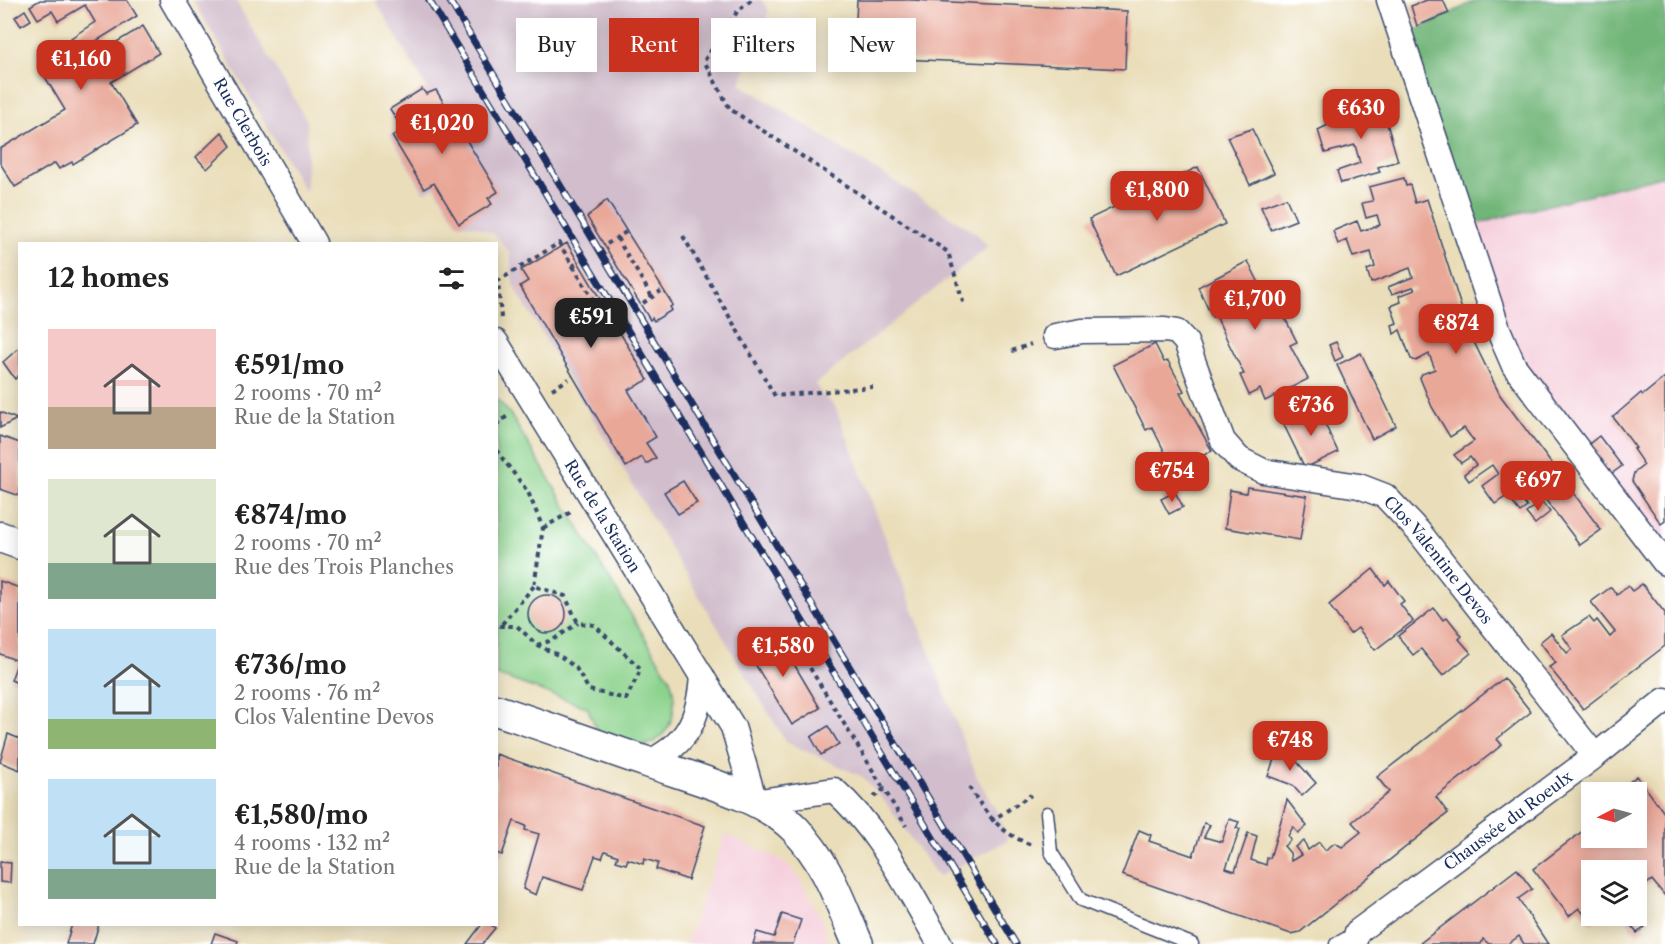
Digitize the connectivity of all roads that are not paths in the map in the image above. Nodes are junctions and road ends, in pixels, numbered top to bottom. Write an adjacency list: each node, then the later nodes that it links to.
1 (172, 0): 3 (street, Rue Clerbois)
2 (1389, 0): 8 (street)
3 (313, 242)
4 (1054, 336): 12 (street, Clos Valentine Devos)
5 (499, 350): 9 (street, Rue de la Station)
6 (0, 537): 7 (street)
7 (18, 543)
8 (1665, 563)
9 (702, 676): 13 (street); 14 (street, Rue de la Station)
10 (1665, 700): 12 (street, Chaussée du Roeulx)
11 (498, 711): 13 (street)
12 (1595, 756): 16 (street, Chaussée du Roeulx)
13 (647, 763): 14 (street)
14 (755, 802): 17 (street); 18 (street)
15 (1047, 813): 19 (lane)
16 (1355, 938): 20 (lane)
17 (857, 943)
18 (940, 944)
19 (1192, 944)
20 (1336, 944)

